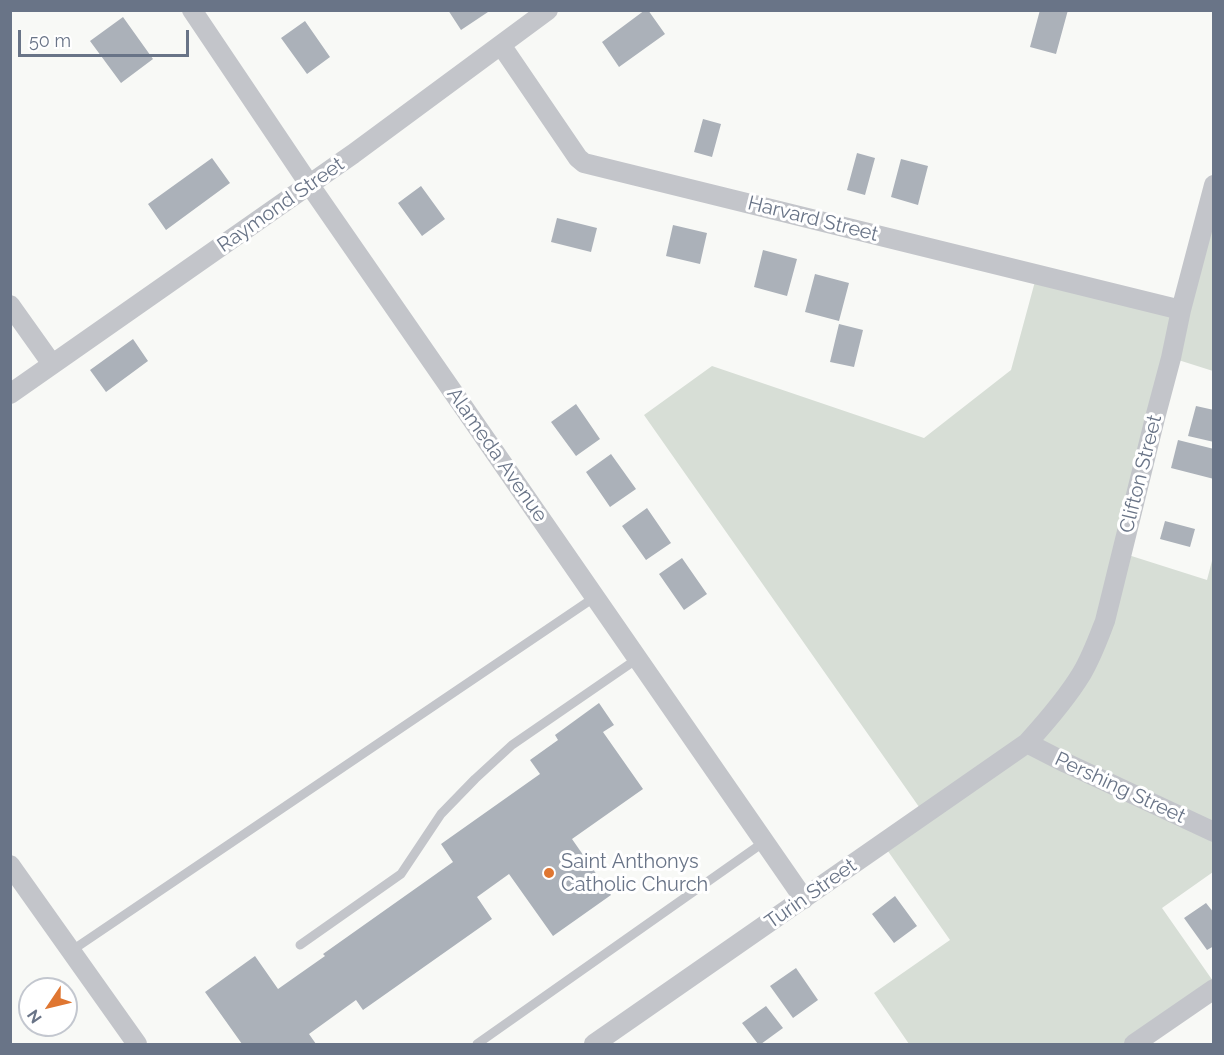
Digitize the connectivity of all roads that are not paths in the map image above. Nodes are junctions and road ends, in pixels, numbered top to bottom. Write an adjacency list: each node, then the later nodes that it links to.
1 (192, 10): 4 (street, Alameda Avenue)
2 (548, 10): 3 (street, Raymond Street)
3 (501, 45): 4 (street, Raymond Street); 7 (street, Harvard Street)
4 (309, 184): 8 (street, Raymond Street); 10 (street, Alameda Avenue)
5 (1214, 185): 7 (street, Clifton Street)
6 (10, 305): 8 (street)
7 (1181, 310): 12 (street, Clifton Street)
8 (52, 364): 9 (street, Raymond Street)
9 (10, 394)
10 (595, 597): 11 (street, Alameda Avenue); 18 (lane)
11 (637, 659): 14 (street, Alameda Avenue); 17 (lane)
12 (1027, 743): 13 (street, Pershing Street); 16 (street, Turin Street)
13 (1214, 832)
14 (764, 842): 16 (street, Alameda Avenue); 22 (lane)
15 (10, 865): 18 (street)
16 (804, 899): 20 (street, Turin Street)
17 (300, 945)
18 (71, 951): 21 (street)
19 (1214, 989): 24 (street)
20 (617, 1038): 23 (street, Turin Street)
21 (137, 1044)
22 (477, 1044)
23 (594, 1044)
24 (1134, 1044)

